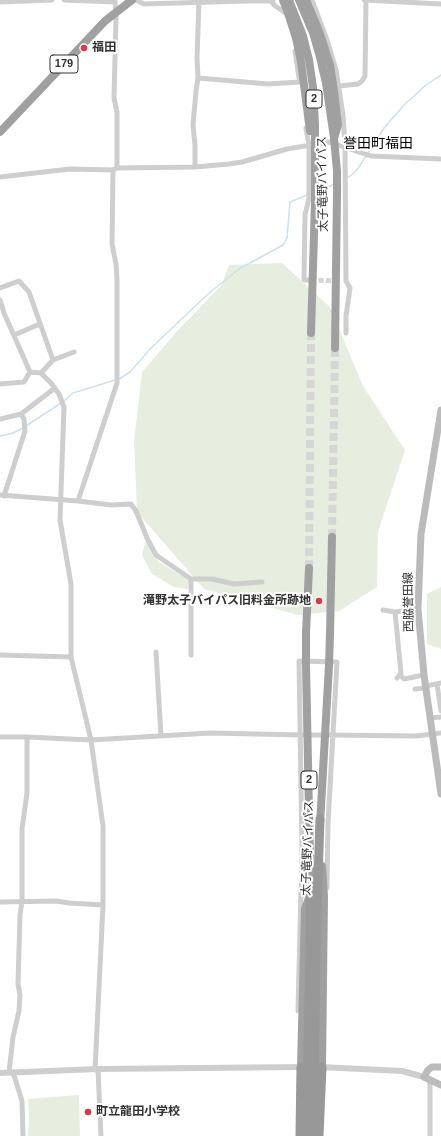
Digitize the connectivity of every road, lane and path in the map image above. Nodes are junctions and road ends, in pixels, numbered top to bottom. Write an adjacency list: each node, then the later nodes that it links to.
1 (52, 0): 14 (street)
2 (64, 0): 10 (street)
3 (132, 0): 16 (highway, 179)
4 (136, 0): 11 (street)
5 (279, 0): 17 (street)
6 (283, 0): 17 (highway)
7 (289, 0): 28 (highway, 太子竜野バイパス / 2, bridge)
8 (299, 0): 22 (highway, 太子竜野バイパス / 2, bridge)
9 (365, 0): 15 (street); 20 (street)
10 (115, 1): 16 (street)
11 (199, 1): 12 (street); 18 (street)
12 (272, 1): 17 (street)
13 (311, 1): 20 (street); 22 (highway)
14 (0, 2)
15 (441, 4)
16 (115, 12): 21 (highway, 179); 27 (street)
17 (286, 12): 19 (street); 28 (highway, bridge)
18 (198, 78): 19 (street); 26 (street)
19 (300, 82): 23 (street)
20 (339, 86): 24 (street)
21 (0, 132)
22 (334, 138): 38 (highway, 太子竜野バイパス / 2, bridge)
23 (309, 146): 24 (street); 26 (street); 30 (street)
24 (345, 147): 25 (street); 36 (street)
25 (441, 159)
26 (195, 167): 27 (street)
27 (115, 169): 29 (street); 50 (street)
28 (315, 174): 35 (highway, 太子竜野バイパス / 2, bridge)
29 (0, 177)
30 (306, 280)
31 (0, 288): 34 (street)
32 (0, 300): 33 (street)
33 (2, 314): 37 (street)
34 (40, 324): 37 (street); 40 (street)
35 (311, 333)
36 (346, 333)
37 (14, 335): 41 (street)
38 (335, 348)
39 (74, 352): 40 (street)
40 (53, 360): 42 (street)
41 (30, 372): 42 (street); 43 (street)
42 (41, 373): 44 (street)
43 (0, 384)
44 (55, 388): 46 (street); 49 (street)
45 (441, 410): 55 (main road, 西脇誉田線)
46 (21, 414): 47 (street); 48 (street)
47 (0, 419)
48 (2, 496): 49 (street)
49 (61, 500): 50 (street); 61 (street)
50 (78, 501): 53 (street)
51 (332, 537): 81 (highway, 太子竜野バイパス / 2, bridge)
52 (308, 568): 82 (highway, 太子竜野バイパス / 2, bridge)
53 (191, 579): 54 (street); 60 (street)
54 (262, 582)
55 (418, 609): 57 (street); 62 (main road, 西脇誉田線)
56 (383, 610): 57 (street)
57 (395, 612): 62 (street)
58 (156, 652): 75 (street)
59 (0, 655): 61 (street)
60 (191, 655)
61 (71, 657): 78 (street)
62 (424, 676): 64 (main road, 西脇誉田線)
63 (439, 684): 64 (street); 66 (street)
64 (426, 687): 65 (street); 67 (main road, 西脇誉田線)
65 (415, 689)
66 (441, 711)
67 (430, 718): 68 (street); 74 (main road, 西脇誉田線)
68 (441, 718)
69 (441, 734): 74 (street)
70 (301, 735): 73 (street); 75 (street); 87 (street)
71 (311, 735): 72 (street)
72 (321, 735)
73 (331, 735): 74 (street); 88 (street)
74 (432, 735): 79 (main road, 西脇誉田線)
75 (161, 736): 78 (street)
76 (0, 737): 77 (street)
77 (27, 737): 78 (street); 83 (street)
78 (91, 740): 85 (street)
79 (438, 760): 80 (main road, 西脇誉田線)
80 (441, 794)
81 (320, 819): 86 (highway, 太子竜野バイパス / 2)
82 (310, 895): 86 (highway, 太子竜野バイパス / 2)
83 (22, 901): 84 (street); 85 (street); 91 (street)
84 (0, 902)
85 (103, 905): 90 (street)
86 (314, 909): 87 (highway); 88 (highway); 99 (highway, 太子竜野バイパス / 2, bridge); 100 (highway, 太子竜野バイパス / 2, bridge)
87 (299, 1067): 88 (street); 90 (street); 97 (street); 98 (highway)
88 (323, 1067): 93 (street); 101 (highway); 102 (street)
89 (441, 1067): 93 (main road)
90 (96, 1070): 91 (street); 96 (street)
91 (11, 1072): 92 (street); 95 (street)
92 (0, 1073)
93 (427, 1078): 94 (main road); 103 (street)
94 (441, 1085)
95 (23, 1136)
96 (101, 1136)
97 (296, 1136)
98 (300, 1136)
99 (306, 1136)
100 (313, 1136)
101 (319, 1136)
102 (323, 1136)
103 (430, 1136)

